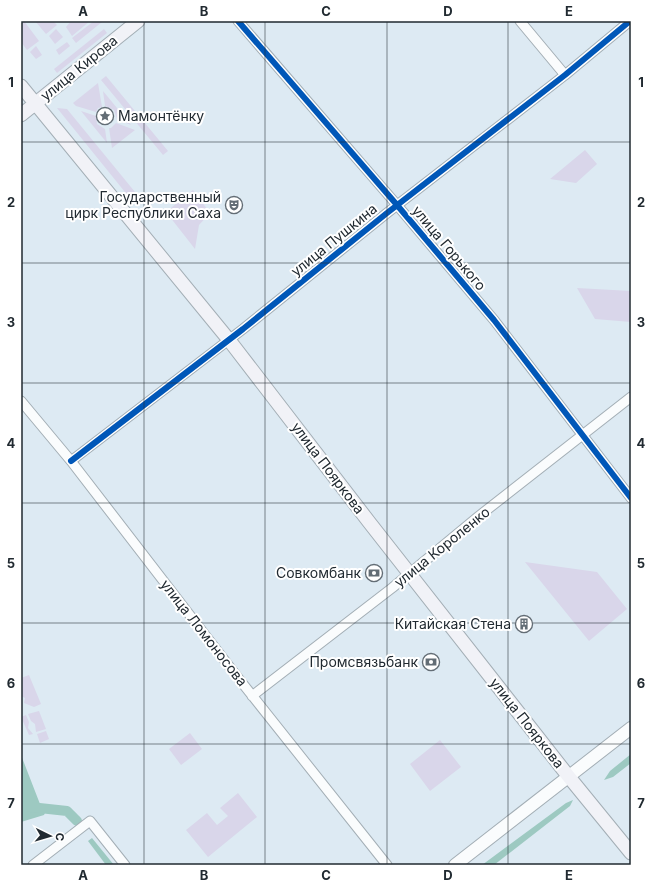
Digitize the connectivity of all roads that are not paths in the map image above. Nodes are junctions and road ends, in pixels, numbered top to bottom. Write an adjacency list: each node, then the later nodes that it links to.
1 (138, 21): 7 (main road, улица Кирова)
2 (238, 21): 9 (street, улица Горького)
3 (520, 21): 5 (street)
4 (630, 21): 5 (street, улица Пушкина)
5 (565, 75): 9 (street, улица Пушкина)
6 (21, 86): 7 (main road, улица Пояркова)
7 (35, 103): 8 (main road, улица Кирова); 10 (main road, улица Пояркова)
8 (21, 115)
9 (398, 205): 10 (street, улица Пушкина); 13 (street, улица Горького)
10 (229, 340): 14 (street, улица Пушкина); 16 (main road, улица Пояркова)
11 (631, 397): 13 (street, улица Короленко)
12 (21, 401): 14 (street, улица Ломоносова)
13 (583, 434): 15 (street, улица Горького); 16 (street, улица Короленко)
14 (71, 461): 17 (street, улица Ломоносова)
15 (631, 498)
16 (409, 574): 17 (street, улица Короленко); 19 (main road, улица Пояркова)
17 (252, 696): 23 (street, улица Ломоносова)
18 (631, 728): 19 (street)
19 (569, 777): 20 (main road, улица Пояркова); 24 (street)
20 (631, 853)
21 (33, 865): 22 (street)
22 (125, 865)
23 (387, 865)
24 (455, 865)

